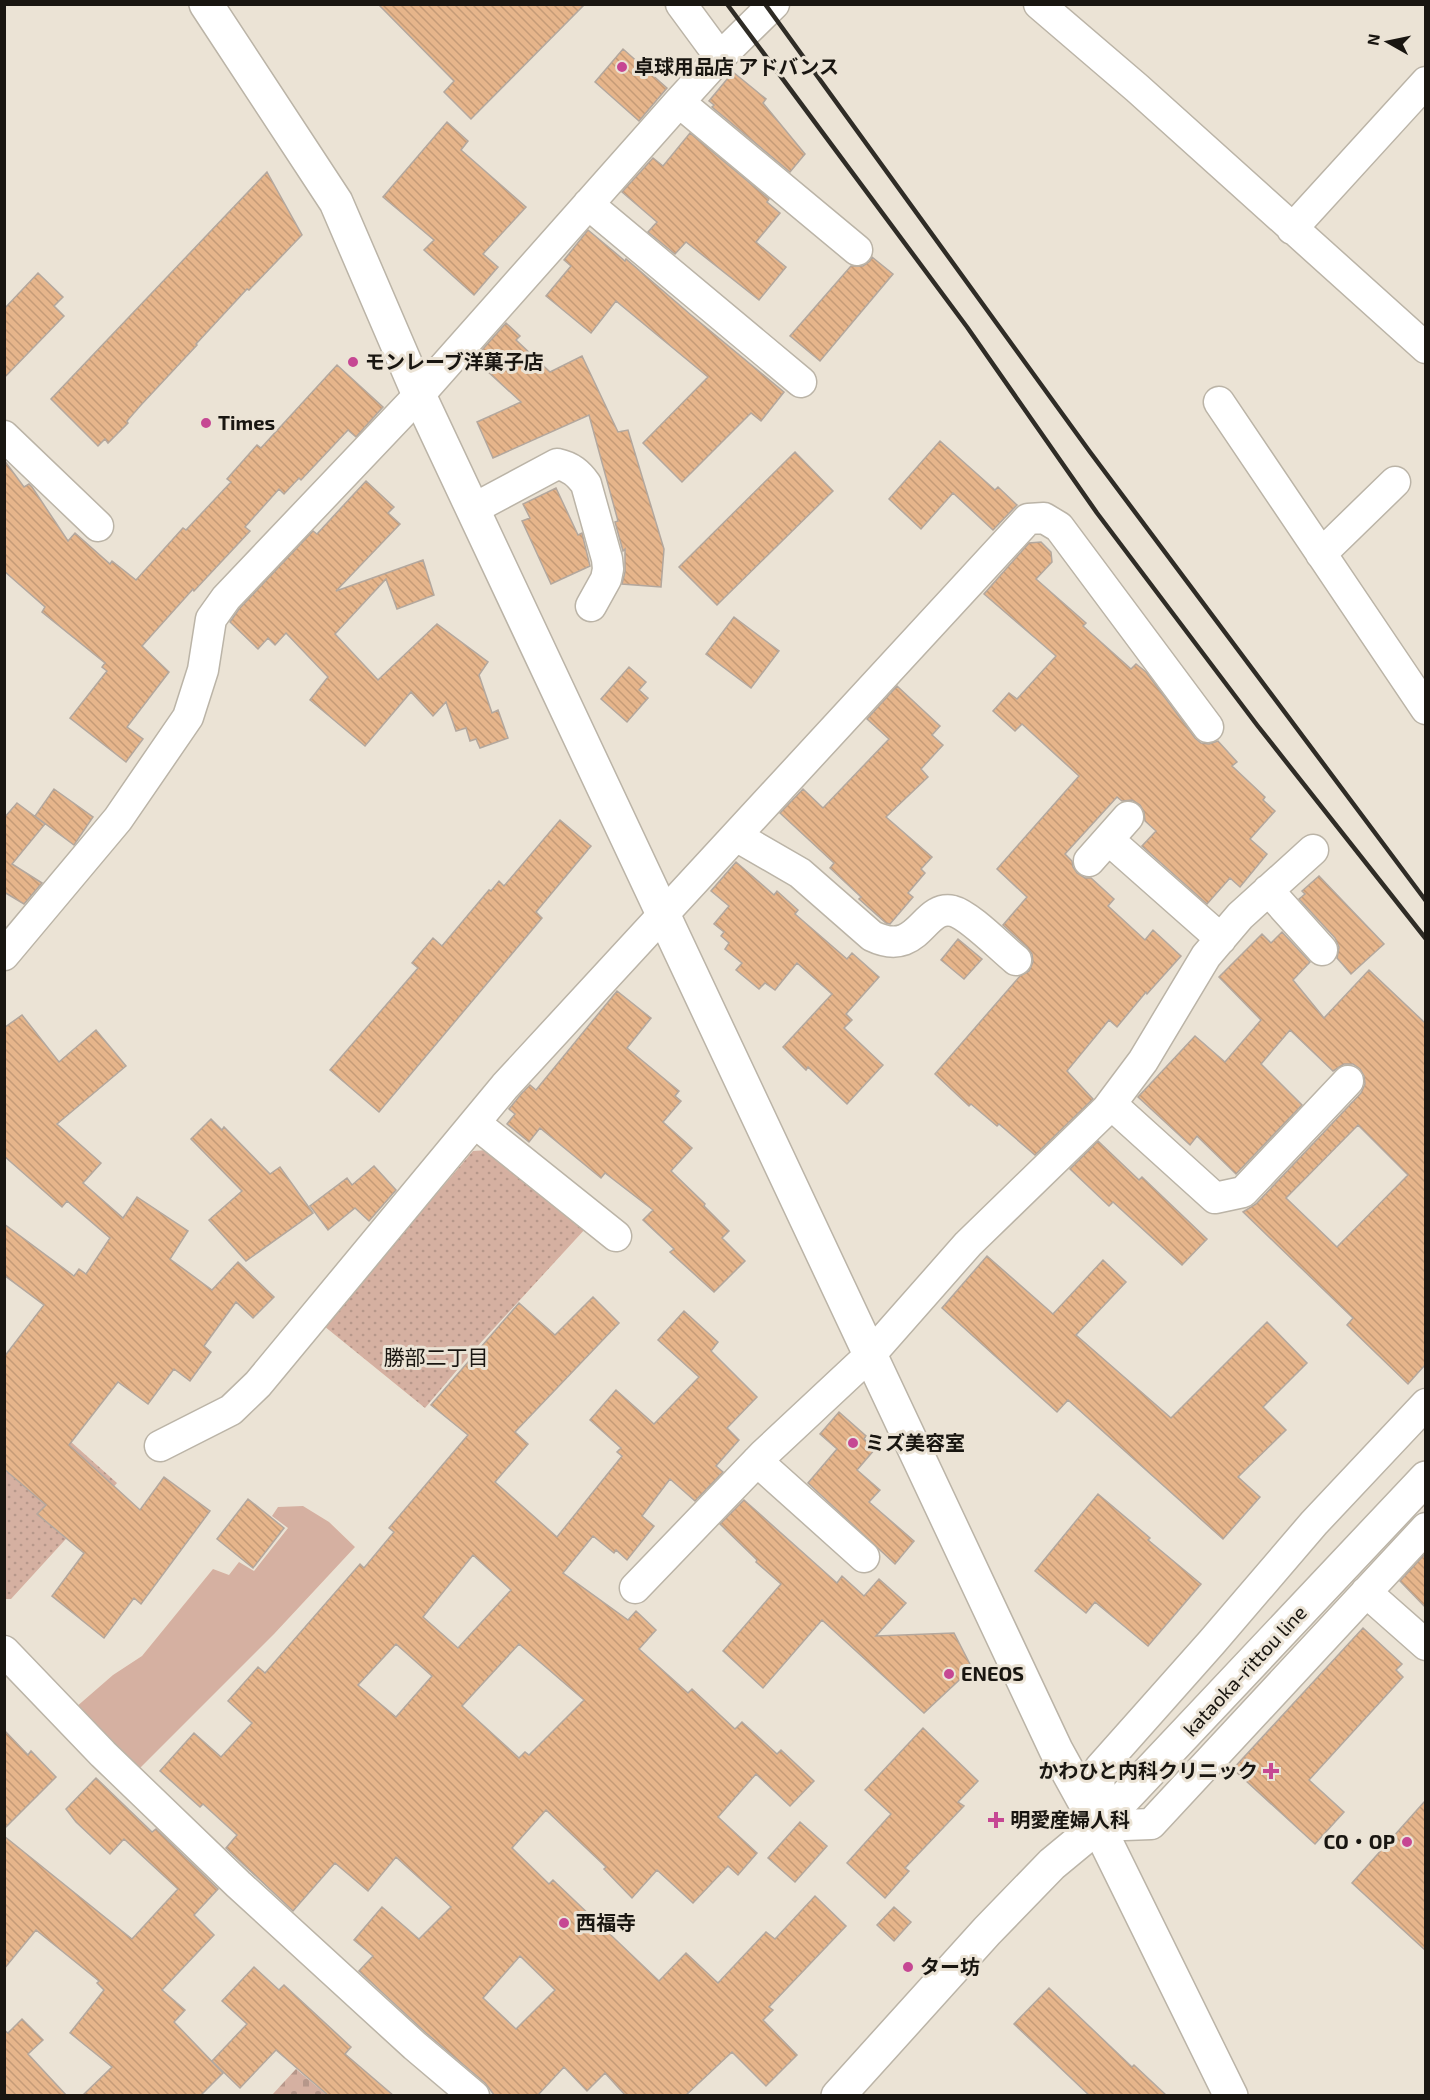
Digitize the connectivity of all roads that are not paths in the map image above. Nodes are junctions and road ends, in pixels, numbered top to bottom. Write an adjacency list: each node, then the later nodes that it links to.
1 (206, 4): 13 (street)
2 (681, 4): 5 (street)
3 (774, 4): 5 (street)
4 (1039, 4): 9 (street)
5 (720, 57): 7 (street)
6 (1425, 82): 9 (street)
7 (679, 102): 8 (street); 10 (street)
8 (588, 204): 12 (street); 13 (street)
9 (1292, 229): 11 (street)
10 (857, 250)
11 (1425, 348)
12 (801, 382)
13 (419, 395): 17 (street); 32 (street)
14 (1219, 402): 19 (street)
15 (4, 436): 18 (street)
16 (1395, 482): 19 (street)
17 (473, 509): 20 (street); 29 (street)
18 (98, 526)
19 (1321, 554): 21 (street)
20 (591, 606)
21 (1425, 709)
22 (1208, 727): 24 (street)
23 (1128, 818): 25 (street)
24 (736, 836): 29 (street); 33 (street)
25 (1109, 840): 27 (street); 30 (street)
26 (1312, 850): 28 (street)
27 (1089, 861)
28 (1268, 890): 30 (street); 31 (street)
29 (663, 916): 36 (street); 38 (street)
30 (1221, 939): 35 (street)
31 (1322, 950)
32 (4, 955)
33 (1016, 960)
34 (1348, 1081): 35 (street)
35 (1111, 1104): 38 (street)
36 (475, 1123): 37 (street); 40 (street)
37 (616, 1236)
38 (871, 1353): 41 (street); 49 (street)
39 (1425, 1405): 49 (street)
40 (160, 1446)
41 (757, 1461): 44 (street); 45 (street)
42 (1417, 1487): 49 (street, kataoka-rittou line)
43 (1425, 1528): 46 (street)
44 (864, 1557)
45 (635, 1588)
46 (1366, 1593): 47 (street); 49 (street)
47 (1425, 1645)
48 (4, 1651): 50 (street)
49 (1098, 1826): 51 (street, kataoka-rittou line); 52 (street)
50 (474, 2096)
51 (838, 2096)
52 (1231, 2096)

